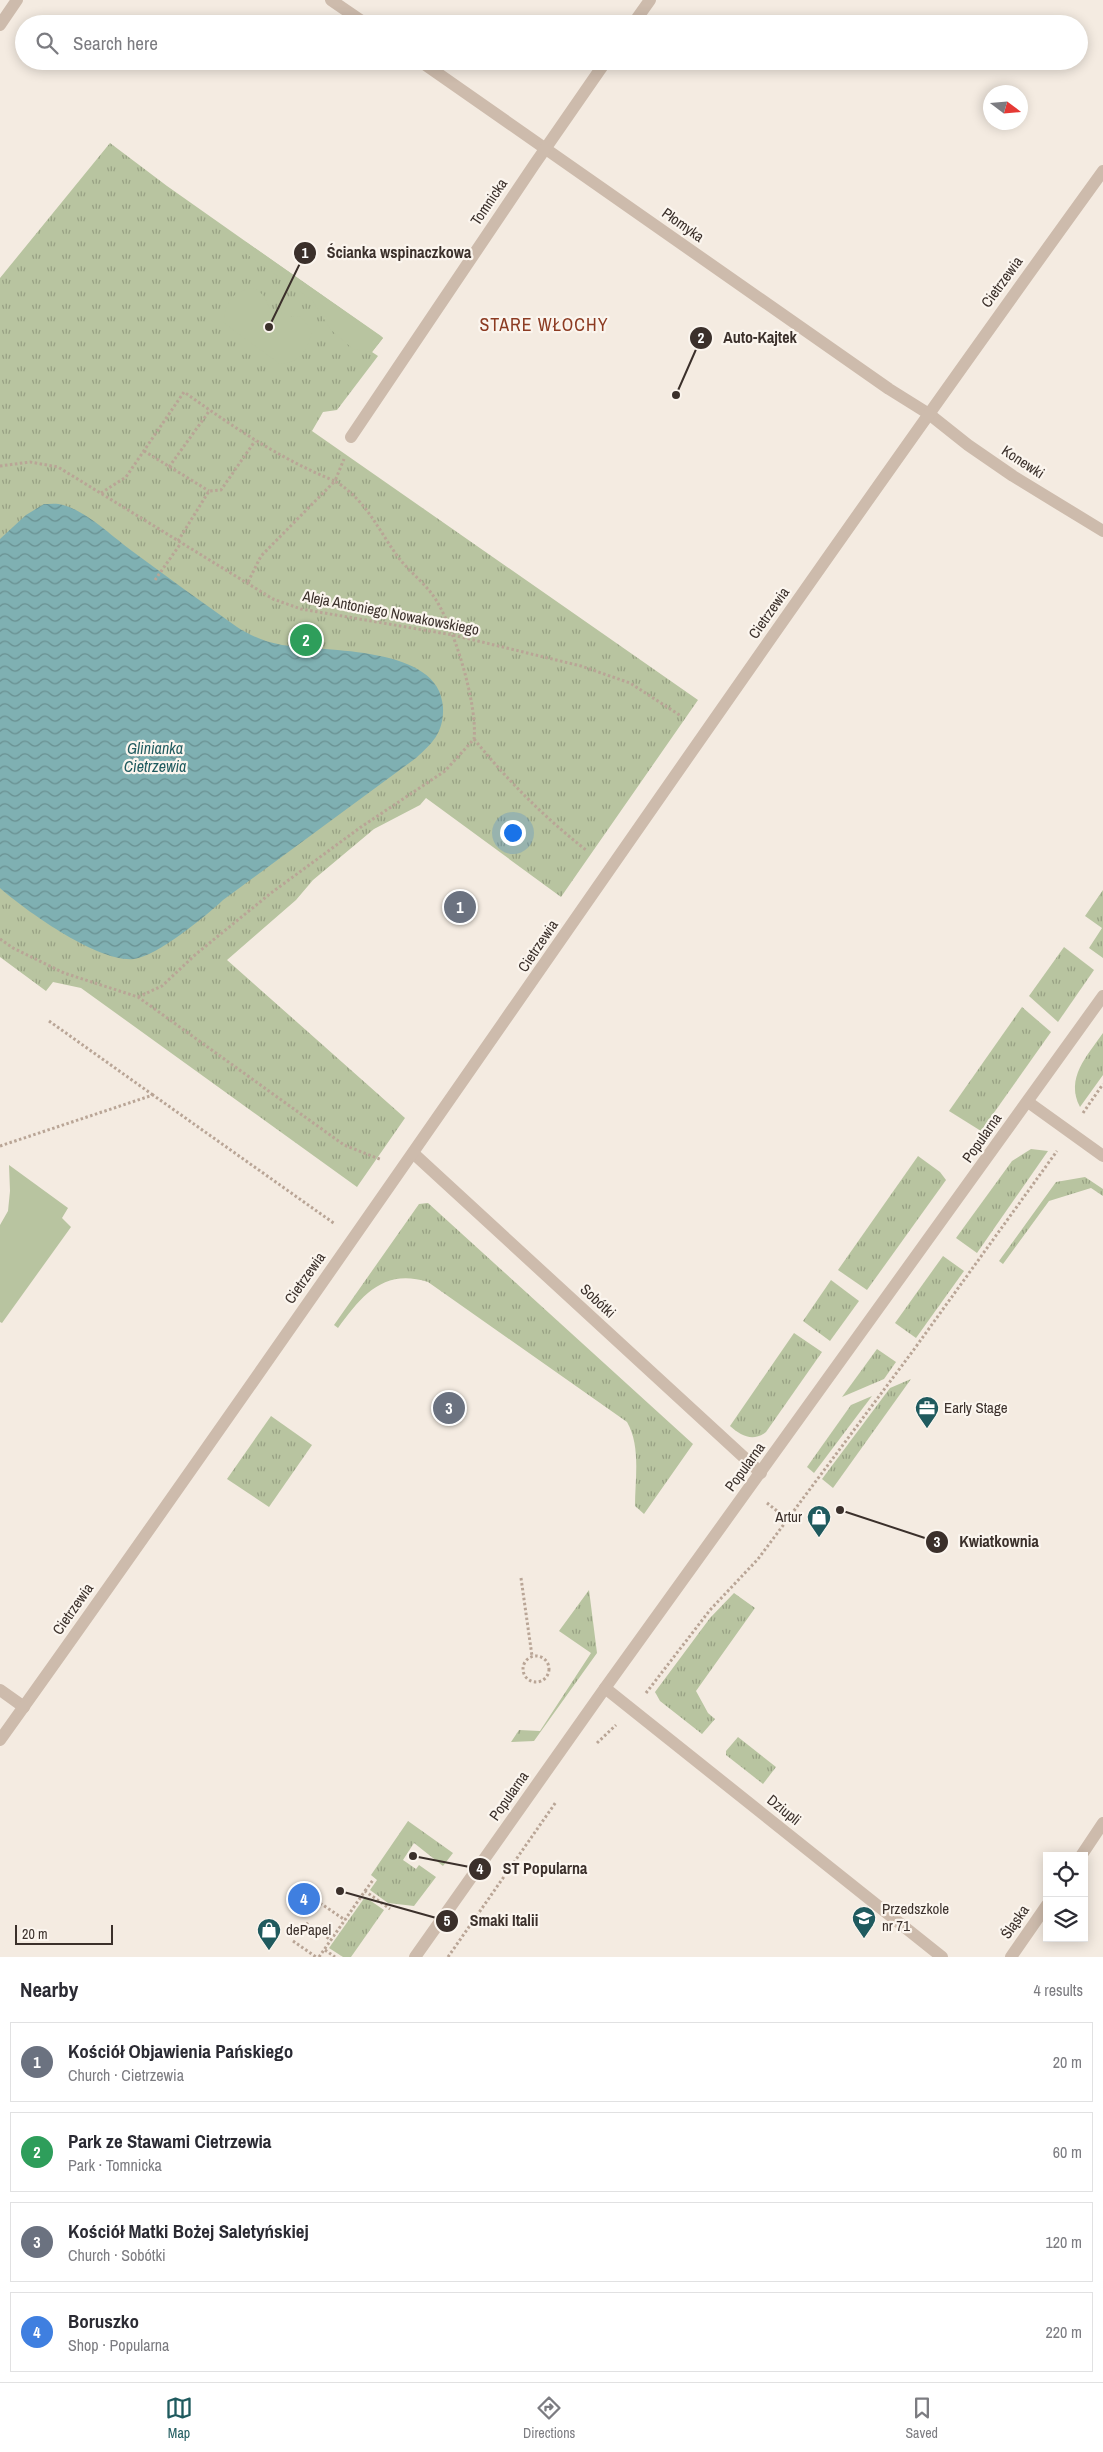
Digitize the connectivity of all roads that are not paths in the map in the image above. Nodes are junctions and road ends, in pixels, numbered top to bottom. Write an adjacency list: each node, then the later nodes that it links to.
1 (17, 0): 6 (street)
2 (331, 0): 4 (street)
3 (650, 0): 5 (street)
4 (353, 15)
5 (639, 15)
6 (0, 25)
7 (433, 70): 9 (street, Płomyka)
8 (600, 70): 9 (street, Tomnicka)
9 (545, 148): 11 (street, Płomyka); 12 (street, Tomnicka)
10 (1103, 171): 11 (street, Cietrzewia)
11 (929, 414): 13 (street, Konewki); 16 (street, Cietrzewia)
12 (351, 437)
13 (1103, 531)
14 (1103, 996): 15 (street, Popularna)
15 (1028, 1102): 17 (street); 18 (street, Popularna)
16 (413, 1153): 18 (street, Sobótki); 21 (street, Cietrzewia)
17 (1103, 1156)
18 (761, 1473): 19 (street, Popularna)
19 (605, 1688): 26 (street, Popularna); 27 (street, Dziupli)
20 (0, 1690): 21 (street)
21 (24, 1707): 22 (street, Cietrzewia)
22 (0, 1740)
23 (1103, 1823): 24 (street)
24 (1083, 1852)
25 (1043, 1911): 28 (street, Śląska)
26 (415, 1957)
27 (942, 1957)
28 (1011, 1957)

